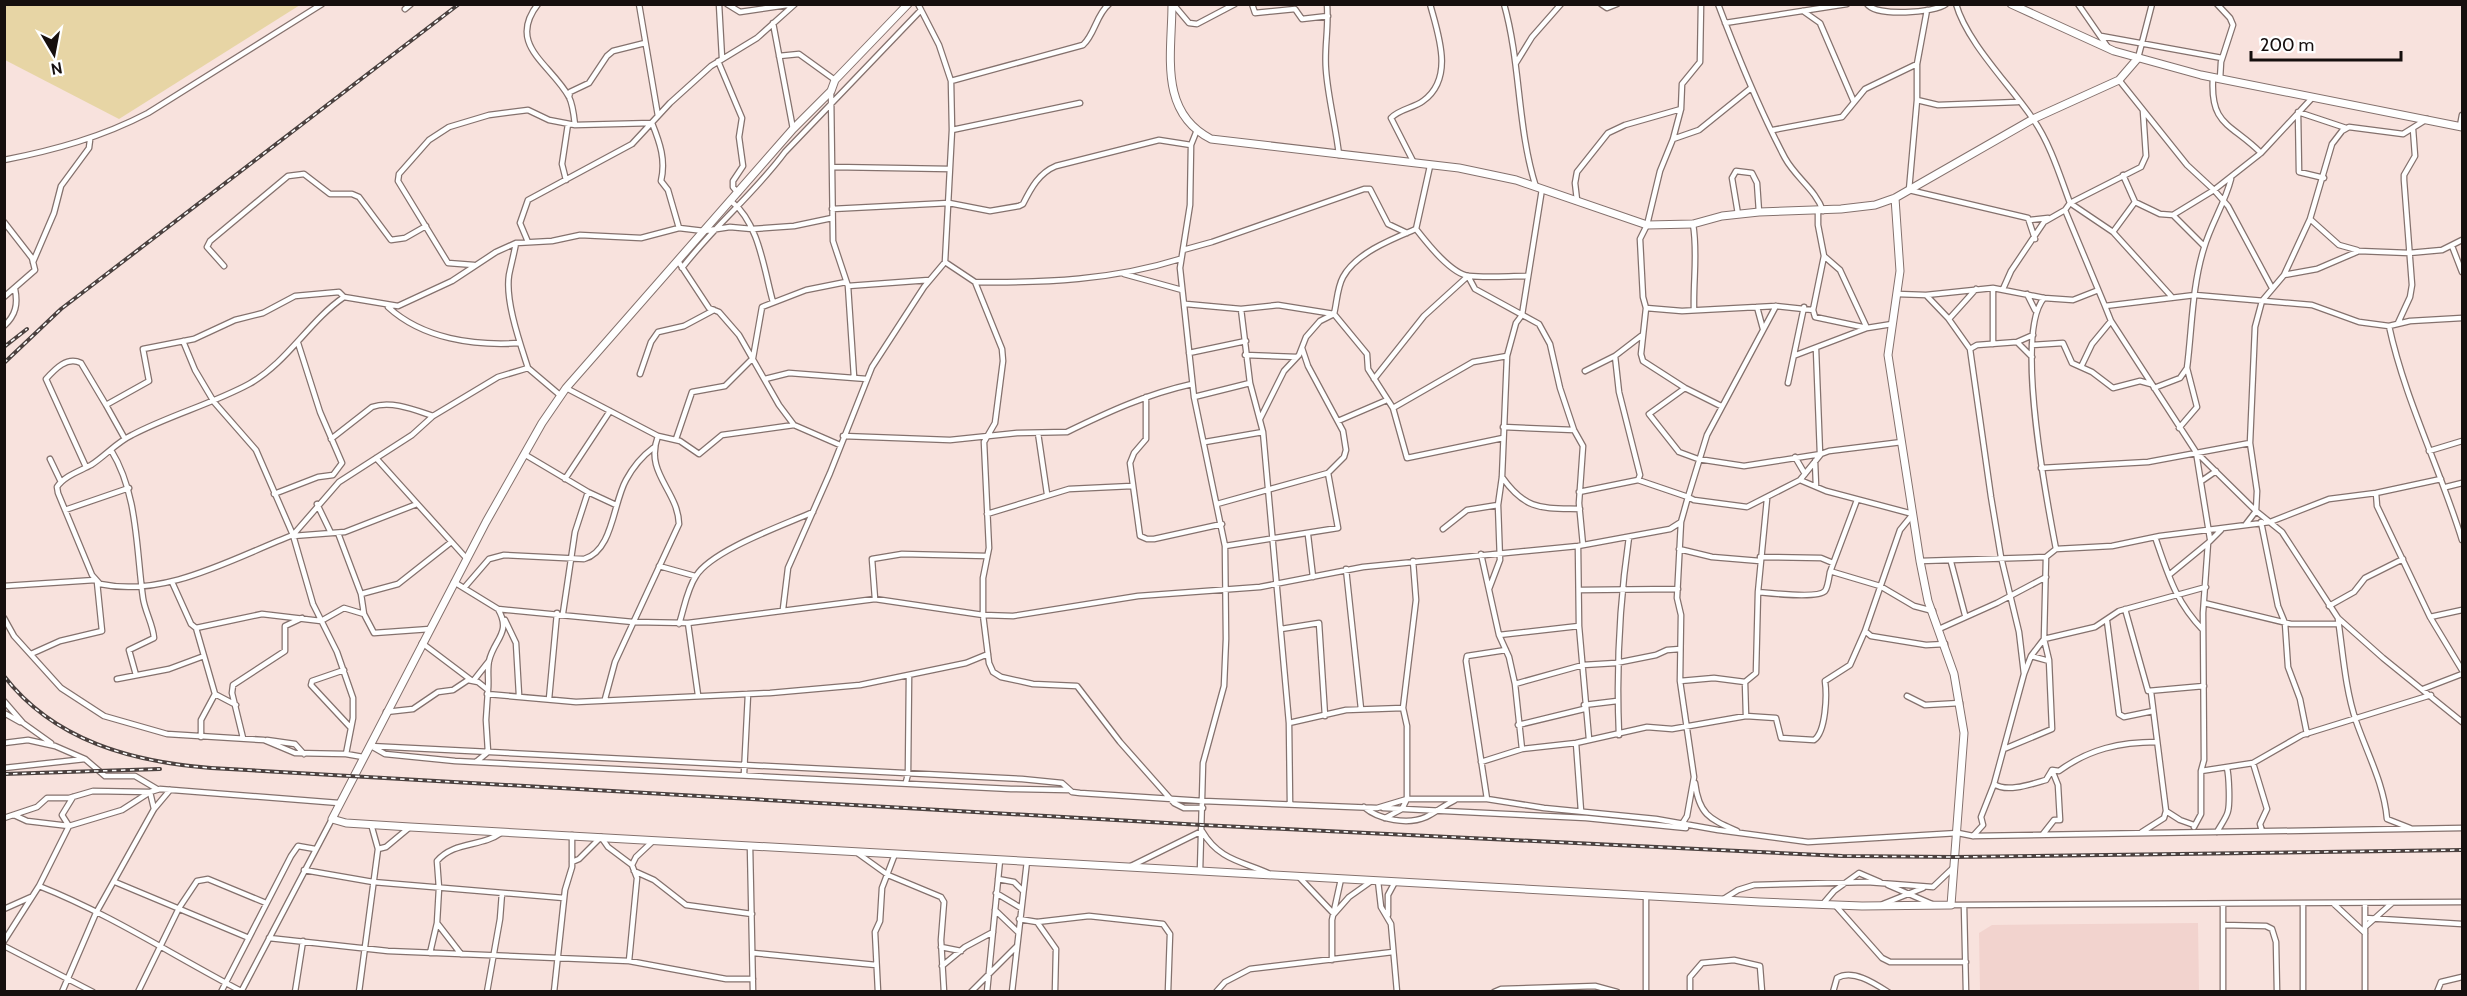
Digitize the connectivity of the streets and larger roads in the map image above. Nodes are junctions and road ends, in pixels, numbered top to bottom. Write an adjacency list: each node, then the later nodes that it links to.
1 (322, 4): 79 (street)
2 (411, 4): 31 (street)
3 (538, 4): 54 (street)
4 (639, 4): 39 (street)
5 (719, 4): 45 (street)
6 (727, 4): 28 (street)
7 (795, 4): 28 (street); 36 (street)
8 (908, 4): 49 (street)
9 (918, 4): 32 (street)
10 (1108, 4): 51 (street)
11 (1173, 4): 12 (street); 76 (street)
12 (1235, 4)
13 (1252, 4): 35 (street)
14 (1327, 4): 35 (street)
15 (1430, 4): 84 (street)
16 (1504, 4): 46 (street)
17 (1562, 4): 46 (street)
18 (1601, 4): 19 (street)
19 (1617, 4)
20 (1701, 4): 61 (street)
21 (1718, 4): 37 (street)
22 (1847, 4): 34 (street)
23 (1867, 4): 33 (street)
24 (2011, 4): 41 (street)
25 (2078, 4): 38 (street)
26 (2152, 4): 40 (street)
27 (2217, 4): 44 (street)
28 (780, 5)
29 (1945, 6): 30 (street); 33 (street)
30 (1957, 7): 58 (street)
31 (405, 9)
32 (921, 10): 51 (street); 60 (street)
33 (1927, 10): 47 (street)
34 (1803, 11): 37 (street); 57 (street)
35 (1328, 16): 82 (street)
36 (773, 23): 42 (street); 45 (street)
37 (1725, 23): 52 (street)
38 (2101, 36): 40 (street); 41 (street)
39 (645, 43): 54 (street); 65 (street)
40 (2141, 45): 43 (street); 44 (street)
41 (2109, 49): 43 (street)
42 (779, 56): 49 (street); 73 (street)
43 (2138, 58): 48 (street); 50 (street)
44 (2222, 58): 48 (street)
45 (720, 59): 65 (street); 95 (street)
46 (1516, 63): 92 (street)
47 (1917, 64): 56 (street); 57 (street)
48 (2216, 78): 55 (street); 81 (street)
49 (836, 80): 53 (street)
50 (2120, 80): 62 (street); 66 (street)
51 (951, 81): 75 (street)
52 (1751, 88): 77 (street); 78 (street)
53 (831, 90): 60 (street); 73 (street)
54 (569, 97): 70 (street)
55 (2313, 97): 63 (street); 67 (street)
56 (1917, 100): 58 (street); 93 (street)
57 (1854, 102): 77 (street)
58 (2018, 102): 66 (street)
59 (1080, 103): 75 (street)
60 (831, 105): 86 (street); 103 (street)
61 (1681, 109): 78 (street); 97 (street)
62 (2143, 111): 88 (street); 94 (street)
63 (2298, 112): 72 (street); 81 (street); 89 (street)
64 (2463, 115): 71 (street)
65 (658, 116): 68 (street)
66 (2033, 119): 93 (street); 102 (street)
67 (2427, 119): 71 (street); 74 (street)
68 (652, 123): 70 (street); 91 (street); 118 (street)
69 (568, 124): 70 (street); 91 (street); 117 (street)
70 (576, 125)
71 (2461, 127)
72 (2346, 128): 74 (street); 89 (street)
73 (793, 129): 95 (street)
74 (2413, 129): 133 (street)
75 (952, 130): 87 (street)
76 (1197, 130): 80 (street); 82 (street)
77 (1773, 130): 105 (street)
78 (1673, 139): 116 (street)
79 (90, 140): 83 (street); 136 (street)
80 (1191, 145): 101 (street); 131 (street)
81 (2261, 153): 90 (street)
82 (1339, 155): 84 (street)
83 (4, 160)
84 (1414, 164): 85 (street)
85 (1430, 166): 92 (street); 120 (street)
86 (833, 167): 87 (street); 104 (street)
87 (950, 169): 101 (street)
88 (2123, 175): 99 (street); 102 (street)
89 (2324, 178): 113 (street)
90 (2231, 179): 94 (street); 100 (street)
91 (566, 180): 127 (street)
92 (1539, 188): 97 (street); 145 (street)
93 (1909, 190): 96 (street); 112 (street)
94 (2214, 190): 100 (street); 109 (street)
95 (738, 193): 98 (street)
96 (1895, 198): 105 (street); 156 (street)
97 (1577, 200): 116 (street)
98 (732, 202): 103 (street); 122 (street)
99 (2135, 202): 109 (street); 123 (street)
100 (2225, 202): 129 (street); 150 (street)
101 (949, 203): 104 (street); 137 (street)
102 (2070, 204): 106 (street); 123 (street)
103 (739, 207): 119 (street); 121 (street)
104 (832, 209): 110 (street)
105 (1821, 210): 107 (street); 134 (street)
106 (2065, 210): 111 (street); 155 (street)
107 (1759, 212): 108 (street); 108 (street)
108 (1738, 214): 115 (street)
109 (2173, 215): 129 (street)
110 (832, 218): 121 (street); 148 (street)
111 (2048, 218): 112 (street); 125 (street)
112 (2030, 219): 125 (street)
113 (2310, 219): 132 (street); 143 (street)
114 (4, 222): 136 (street)
115 (1693, 224): 116 (street); 175 (street)
116 (1647, 225): 171 (street)
117 (426, 226): 138 (street); 140 (street)
118 (679, 228): 122 (street); 127 (street)
119 (715, 229): 121 (street); 122 (street); 139 (street)
120 (1416, 229): 124 (street); 144 (street)
121 (752, 230): 165 (street)
122 (704, 231): 139 (street)
123 (2113, 232): 160 (street)
124 (1407, 233): 131 (street); 178 (street)
125 (2035, 239): 152 (street)
126 (2463, 240): 130 (street)
127 (528, 242): 128 (street)
128 (516, 243): 138 (street); 195 (street)
129 (2204, 246): 159 (street)
130 (2452, 246): 133 (street); 141 (street)
131 (1183, 250): 135 (street)
132 (2359, 251): 133 (street); 143 (street)
133 (2409, 253): 183 (street)
134 (1824, 256): 176 (street); 187 (street)
135 (1180, 259): 142 (street); 153 (street)
136 (33, 262): 151 (street)
137 (945, 262): 146 (street); 147 (street)
138 (475, 265): 167 (street)
139 (680, 265): 174 (street); 222 (street)
140 (224, 266)
141 (2463, 272)
142 (1122, 273): 147 (street); 153 (street)
143 (2284, 275): 150 (street)
144 (1468, 276): 145 (street); 179 (street); 217 (street)
145 (1527, 276): 179 (street)
146 (929, 280): 148 (street); 216 (street)
147 (975, 282): 244 (street)
148 (847, 284): 165 (street); 214 (street)
149 (1994, 288): 152 (street); 154 (street); 196 (street)
150 (2272, 288): 164 (street)
151 (15, 289): 161 (street); 185 (street)
152 (2003, 289): 157 (street)
153 (1182, 290): 166 (street)
154 (1976, 290): 158 (street); 181 (street)
155 (2096, 291): 163 (street); 169 (street)
156 (1897, 294): 158 (street); 184 (street)
157 (2027, 294): 163 (street); 177 (street)
158 (1926, 295): 181 (street)
159 (2195, 295): 160 (street); 164 (street); 211 (street)
160 (2171, 296): 169 (street)
161 (4, 297)
162 (344, 297): 167 (street); 191 (street); 194 (street)
163 (2044, 298): 177 (street)
164 (2262, 301): 186 (street); 252 (street)
165 (773, 302): 208 (street)
166 (1185, 304): 173 (street); 201 (street)
167 (387, 306): 195 (street)
168 (1776, 306): 170 (street); 172 (street); 188 (street)
169 (2104, 306): 182 (street)
170 (1804, 307): 176 (street); 203 (street)
171 (1646, 308): 175 (street); 190 (street)
172 (1757, 308): 175 (street); 188 (street)
173 (1240, 309): 178 (street); 192 (street)
174 (714, 310): 208 (street); 213 (street)
175 (1694, 310)
176 (1813, 310): 187 (street)
177 (2035, 310): 189 (street)
178 (1334, 314): 198 (street); 217 (street)
179 (1522, 315): 204 (street); 239 (street)
180 (2463, 318): 183 (street)
181 (1948, 319): 199 (street)
182 (2111, 321): 209 (street); 221 (street)
183 (2398, 323): 186 (street)
184 (1894, 324): 187 (street); 251 (street)
185 (4, 326)
186 (2389, 326): 256 (street)
187 (1867, 328): 200 (street)
188 (1763, 329): 230 (street)
189 (2033, 335): 193 (street); 197 (street)
190 (1641, 336): 205 (street); 223 (street)
191 (183, 341): 228 (street); 229 (street)
192 (1246, 341): 201 (street); 202 (street)
193 (2017, 342): 196 (street); 207 (street)
194 (298, 343): 228 (street); 247 (street)
195 (520, 343): 210 (street)
196 (1993, 344): 199 (street)
197 (2032, 345): 207 (street); 209 (street)
198 (1302, 348): 206 (street); 235 (street)
199 (1970, 349): 331 (street)
200 (1816, 350): 203 (street); 259 (street)
201 (1189, 353): 220 (street)
202 (1245, 355): 206 (street); 218 (street)
203 (1796, 355): 219 (street)
204 (1507, 356): 231 (street); 237 (street)
205 (1615, 356): 212 (street); 276 (street)
206 (1297, 357): 234 (street)
207 (2032, 357): 267 (street)
208 (753, 358): 215 (street); 248 (street)
209 (2081, 367): 221 (street)
210 (528, 368): 224 (street); 233 (street)
211 (2187, 368): 221 (street); 238 (street)
212 (1585, 371)
213 (640, 374)
214 (854, 378): 215 (street); 216 (street)
215 (765, 379): 236 (street)
216 (867, 379): 243 (street)
217 (1374, 379): 227 (street)
218 (1250, 383): 226 (street); 234 (street)
219 (1788, 383)
220 (1192, 384): 225 (street); 226 (street)
221 (2153, 386): 238 (street)
222 (566, 388): 224 (street); 232 (street)
223 (1684, 388): 230 (street); 263 (street)
224 (561, 396): 258 (street)
225 (1146, 397): 241 (street); 282 (street)
226 (1194, 397): 250 (street)
227 (1387, 400): 231 (street); 235 (street)
228 (214, 402): 246 (street); 290 (street)
229 (106, 405): 246 (street); 266 (street)
230 (1721, 406): 263 (street)
231 (1393, 408): 245 (street)
232 (610, 411): 242 (street); 274 (street)
233 (433, 416): 247 (street); 261 (street)
234 (1260, 419): 240 (street)
235 (1338, 421): 270 (street)
236 (794, 425): 248 (street); 253 (street)
237 (1503, 427): 239 (street); 245 (street)
238 (2179, 428): 257 (street)
239 (1574, 430): 288 (street)
240 (1263, 432): 250 (street); 286 (street)
241 (1038, 433): 244 (street); 291 (street)
242 (658, 436): 248 (street); 254 (street)
243 (843, 436): 244 (street); 253 (street)
244 (988, 437): 304 (street)
245 (1503, 438): 273 (street)
246 (125, 439): 255 (street)
247 (331, 440): 265 (street)
248 (676, 440)
249 (2463, 441): 256 (street)
250 (1205, 442): 297 (street)
251 (1902, 442): 259 (street); 305 (street)
252 (2250, 443): 257 (street); 302 (street)
253 (840, 445): 303 (street)
254 (653, 448): 298 (street); 341 (street)
255 (111, 450): 266 (street); 285 (street)
256 (2429, 451): 275 (street)
257 (2196, 452): 267 (street); 268 (street); 278 (street)
258 (523, 453): 274 (street); 334 (street)
259 (1821, 454): 260 (street); 264 (street)
260 (1795, 457): 263 (street); 271 (street)
261 (376, 458): 269 (street); 296 (street)
262 (50, 459): 279 (street)
263 (1698, 459): 292 (street)
264 (1815, 461): 271 (street); 283 (street)
265 (342, 463): 269 (street); 272 (street)
266 (86, 467): 279 (street)
267 (2041, 468): 327 (street)
268 (2216, 471): 278 (street); 302 (street)
269 (354, 472): 280 (street)
270 (1328, 473): 286 (street); 316 (street)
271 (1805, 474): 277 (street)
272 (333, 475): 280 (street); 290 (street)
273 (1502, 477): 299 (street); 300 (street)
274 (565, 479): 287 (street)
275 (2441, 479): 284 (street); 289 (street)
276 (1638, 480): 288 (street); 292 (street)
277 (1800, 480): 283 (street); 293 (street)
278 (2203, 480): 313 (street)
279 (61, 482): 301 (street)
280 (339, 483): 295 (street)
281 (2463, 483): 284 (street)
282 (1132, 486): 291 (street); 309 (street)
283 (1816, 486): 294 (street)
284 (2446, 487): 321 (street)
285 (129, 488): 301 (street); 353 (street)
286 (1268, 491): 297 (street); 320 (street)
287 (588, 492): 298 (street); 333 (street)
288 (1579, 492): 300 (street)
289 (2376, 493): 308 (street); 336 (street)
290 (274, 494): 317 (street)
291 (1047, 494): 304 (street)
292 (1688, 497): 293 (street); 306 (street)
293 (1767, 499): 335 (street)
294 (1857, 500): 305 (street); 340 (street)
295 (317, 504): 314 (street); 317 (street)
296 (417, 504): 315 (street); 323 (street)
297 (1217, 504): 309 (street)
298 (616, 505): 333 (street)
299 (1497, 505): 311 (street); 328 (street)
300 (1580, 509): 325 (street)
301 (65, 510): 348 (street)
302 (2256, 511): 308 (street); 310 (street)
303 (813, 512): 345 (street); 371 (street)
304 (987, 514): 330 (street)
305 (1913, 514): 338 (street); 354 (street)
306 (1681, 522): 318 (street); 326 (street)
307 (2261, 522): 308 (street); 310 (street); 368 (street)
308 (2270, 522): 369 (street)
309 (1222, 524): 324 (street)
310 (2244, 525): 312 (street)
311 (1443, 529)
312 (2222, 529): 313 (street); 322 (street)
313 (2208, 531): 319 (street); 322 (street)
314 (331, 533): 315 (street); 317 (street)
315 (338, 533): 363 (street)
316 (1308, 535): 320 (street); 346 (street)
317 (293, 536): 349 (street); 384 (street)
318 (1629, 537): 325 (street); 357 (street)
319 (2155, 537): 327 (street); 344 (street)
320 (1274, 540): 324 (street); 351 (street)
321 (2463, 540)
322 (2209, 541): 344 (street); 355 (street)
323 (450, 543): 334 (street); 363 (street)
324 (1225, 546): 358 (street)
325 (1581, 546): 328 (street); 361 (street)
326 (1679, 549): 335 (street); 360 (street)
327 (2056, 549): 332 (street)
328 (1500, 553): 329 (street); 359 (street)
329 (1482, 554): 337 (street); 359 (street)
330 (987, 556): 366 (street); 377 (street)
331 (2001, 557): 332 (street); 339 (street); 365 (street)
332 (2046, 557): 347 (street)
333 (570, 558): 356 (street); 375 (street)
334 (467, 559): 350 (street)
335 (1760, 559): 340 (street); 362 (street)
336 (2403, 559): 369 (street); 379 (street)
337 (1413, 561): 342 (street); 439 (street)
338 (1920, 561): 339 (street); 374 (street)
339 (1951, 562): 378 (street)
340 (1833, 563): 343 (street)
341 (659, 566): 345 (street); 385 (street)
342 (1346, 569): 346 (street); 440 (street)
343 (1830, 572): 354 (street); 362 (street)
344 (2169, 575): 364 (street)
345 (695, 576): 390 (street)
346 (1314, 577): 351 (street)
347 (2046, 577): 365 (street); 399 (street)
348 (96, 581): 352 (street); 353 (street); 404 (street)
349 (172, 582): 353 (street); 392 (street)
350 (454, 582): 356 (street); 393 (street)
351 (1277, 585): 358 (street); 394 (street)
352 (4, 586)
353 (144, 586): 415 (street)
354 (1880, 586): 374 (street); 397 (street)
355 (2206, 587): 364 (street); 367 (street)
356 (464, 588): 370 (street)
357 (1622, 588): 360 (street); 361 (street); 410 (street)
358 (1225, 589): 377 (street); 491 (street)
359 (1489, 589): 398 (street)
360 (1678, 589): 402 (street)
361 (1580, 590): 391 (street)
362 (1758, 592): 420 (street)
363 (361, 594): 376 (street)
364 (2175, 594): 372 (street); 396 (street)
365 (2010, 596): 378 (street); 414 (street)
366 (875, 599): 371 (street); 377 (street)
367 (2204, 603): 383 (street); 396 (street)
368 (2278, 606): 383 (street); 389 (street)
369 (2329, 606): 387 (street)
370 (498, 609): 375 (street); 382 (street)
371 (783, 609): 388 (street)
372 (2125, 609): 386 (street); 425 (street)
373 (2463, 610): 379 (street)
374 (1933, 611): 395 (street)
375 (560, 613): 385 (street); 432 (street)
376 (364, 614): 384 (street); 393 (street)
377 (983, 615): 405 (street)
378 (1965, 615): 395 (street)
379 (2430, 617): 413 (street)
380 (4, 618): 404 (street)
381 (302, 618): 384 (street); 392 (street); 437 (street)
382 (504, 618): 408 (street); 428 (street)
383 (2270, 618): 389 (street)
384 (321, 621): 412 (street)
385 (633, 621): 390 (street); 433 (street)
386 (2107, 621): 399 (street); 441 (street)
387 (2338, 621): 389 (street); 423 (street); 446 (street)
388 (688, 623): 390 (street); 429 (street)
389 (2285, 623): 453 (street)
390 (679, 624)
391 (1579, 626): 398 (street); 411 (street)
392 (196, 628): 406 (street)
393 (429, 629): 400 (street)
394 (1281, 629): 444 (street); 449 (street)
395 (1939, 629): 401 (street)
396 (2203, 630): 422 (street)
397 (1865, 631): 401 (street); 445 (street)
398 (1499, 635): 403 (street)
399 (2044, 639): 407 (street); 409 (street)
400 (422, 644): 418 (street); 442 (street)
401 (1945, 644): 436 (street)
402 (1680, 649): 410 (street); 419 (street)
403 (1506, 650): 421 (street); 470 (street)
404 (31, 654): 455 (street)
405 (988, 654): 416 (street); 487 (street)
406 (204, 656): 415 (street); 426 (street)
407 (2031, 656): 409 (street); 414 (street)
408 (489, 661): 418 (street); 424 (street)
409 (2049, 661): 464 (street)
410 (1616, 663): 411 (street); 435 (street)
411 (1583, 665): 421 (street); 438 (street)
412 (344, 670): 452 (street); 452 (street)
413 (2463, 672): 423 (street)
414 (2024, 674): 464 (street)
415 (136, 675): 417 (street)
416 (909, 676): 427 (street); 478 (street)
417 (117, 679)
418 (473, 680): 424 (street); 442 (street)
419 (1680, 681): 420 (street); 451 (street)
420 (1745, 682): 445 (street)
421 (1515, 684): 450 (street)
422 (2204, 686): 425 (street); 476 (street)
423 (2423, 689): 430 (street)
424 (488, 692): 428 (street); 465 (street)
425 (2151, 692): 441 (street)
426 (215, 694): 437 (street); 455 (street)
427 (748, 694): 429 (street); 472 (street)
428 (519, 695): 432 (street)
429 (698, 695): 433 (street)
430 (2431, 695): 446 (street); 447 (street)
431 (1907, 696): 436 (street)
432 (549, 699): 433 (street)
433 (605, 699)
434 (4, 700): 448 (street)
435 (1617, 701): 438 (street); 454 (street)
436 (1960, 702): 519 (street)
437 (236, 705): 456 (street)
438 (1584, 707): 450 (street); 457 (street)
439 (1403, 708): 440 (street); 488 (street)
440 (1362, 709): 444 (street)
441 (2153, 711): 458 (street)
442 (386, 712): 462 (street)
443 (4, 713): 448 (street)
444 (1325, 716): 449 (street)
445 (1746, 716): 451 (street)
446 (2355, 718): 453 (street); 513 (street)
447 (2463, 722)
448 (23, 723): 461 (street)
449 (1289, 723): 493 (street)
450 (1518, 725): 463 (street)
451 (1687, 727): 454 (street); 479 (street)
452 (351, 728): 466 (street)
453 (2307, 734): 471 (street)
454 (1619, 735): 457 (street)
455 (201, 737): 456 (street)
456 (243, 738): 466 (street)
457 (1589, 739): 460 (street)
458 (2157, 741): 475 (street); 501 (street)
459 (4, 743): 461 (street)
460 (1576, 743): 463 (street); 500 (street)
461 (55, 746): 468 (street)
462 (370, 746): 465 (street); 467 (street); 469 (street)
463 (1522, 749): 470 (street)
464 (2004, 749): 481 (street)
465 (488, 752): 469 (street); 472 (street)
466 (346, 754): 467 (street)
467 (363, 757): 492 (street)
468 (85, 759): 473 (street); 482 (street)
469 (475, 762): 477 (street)
470 (1481, 762): 490 (street)
471 (2253, 763): 474 (street); 515 (street)
472 (744, 764): 477 (street); 478 (street)
473 (4, 768)
474 (2227, 768): 476 (street); 518 (street)
475 (2052, 770): 481 (street); 522 (street)
476 (2202, 771): 508 (street)
477 (744, 774): 480 (street)
478 (908, 774): 480 (street); 484 (street)
479 (1694, 777): 507 (street); 521 (street)
480 (906, 782): 484 (street)
481 (1994, 784): 524 (street)
482 (160, 789): 483 (street); 485 (street)
483 (170, 790): 492 (street); 497 (street)
484 (1068, 790): 487 (street)
485 (150, 792): 486 (street); 497 (street); 509 (street)
486 (73, 797): 502 (street); 509 (street)
487 (1170, 799): 491 (street); 495 (street)
488 (1407, 799): 489 (street); 496 (street); 498 (street)
489 (1457, 799): 490 (street); 499 (street)
490 (1487, 799): 500 (street)
491 (1203, 801): 493 (street); 495 (street)
492 (339, 803): 505 (street)
493 (1290, 804): 494 (street)
494 (1364, 807): 496 (street); 504 (street)
495 (1203, 808): 514 (street)
496 (1377, 808): 498 (street)
497 (154, 809): 546 (street)
498 (1402, 809): 499 (street); 504 (street)
499 (1437, 810): 504 (street); 511 (street)
500 (1581, 811): 507 (street)
501 (2166, 811): 508 (street); 520 (street)
502 (14, 815): 503 (street); 509 (street)
503 (4, 818)
504 (1385, 818)
505 (332, 819): 506 (street); 528 (street)
506 (371, 824): 510 (street); 529 (street)
507 (1682, 824): 511 (street)
508 (2194, 825): 517 (street)
509 (69, 826): 551 (street)
510 (410, 827): 516 (street); 529 (street)
511 (1695, 827): 521 (street)
512 (2463, 828): 513 (street)
513 (2412, 829): 515 (street)
514 (1202, 831): 536 (street); 539 (street); 541 (street)
515 (2262, 831): 518 (street)
516 (502, 832): 523 (street); 552 (street)
517 (2192, 832): 518 (street); 520 (street)
518 (2217, 832)
519 (1958, 833): 521 (street); 524 (street); 537 (street)
520 (2140, 833): 522 (street)
521 (1743, 834)
522 (2043, 834): 524 (street)
523 (572, 835): 525 (street); 534 (street)
524 (1973, 836)
525 (601, 837): 526 (street); 534 (street); 535 (street)
526 (655, 840): 527 (street); 535 (street)
527 (750, 846): 530 (street); 580 (street)
528 (315, 849): 538 (street); 563 (street)
529 (378, 849): 547 (street)
530 (855, 852): 531 (street); 540 (street)
531 (895, 854): 532 (street); 540 (street)
532 (999, 860): 533 (street); 543 (street)
533 (1027, 861): 536 (street); 554 (street)
534 (572, 862): 560 (street)
535 (633, 868): 580 (street); 610 (street)
536 (1129, 868): 539 (street)
537 (1953, 868): 553 (street); 572 (street)
538 (304, 870): 547 (street); 594 (street)
539 (1200, 871): 541 (street)
540 (888, 875): 599 (street); 612 (street)
541 (1273, 875): 542 (street)
542 (1298, 876): 544 (street); 581 (street)
543 (998, 879): 554 (street); 556 (street)
544 (1341, 879): 545 (street); 581 (street)
545 (1375, 880): 548 (street); 581 (street); 582 (street)
546 (115, 882): 575 (street); 579 (street)
547 (373, 882): 552 (street); 601 (street)
548 (1395, 882): 558 (street); 582 (street)
549 (1883, 883): 550 (street); 550 (street); 553 (street); 557 (street)
550 (1845, 884): 561 (street); 567 (street)
551 (39, 886): 559 (street); 579 (street)
552 (439, 888): 555 (street); 587 (street)
553 (1924, 888): 557 (street)
554 (1023, 891): 576 (street)
555 (502, 893): 560 (street); 607 (street)
556 (996, 893): 576 (street); 578 (street)
557 (1910, 895): 571 (street); 573 (street)
558 (1646, 896): 561 (street); 641 (street)
559 (31, 897): 577 (street); 595 (street)
560 (564, 898): 608 (street)
561 (1722, 900): 567 (street)
562 (2463, 902): 566 (street)
563 (266, 903): 575 (street); 593 (street)
564 (2303, 903): 565 (street); 568 (street); 649 (street)
565 (2333, 903): 569 (street); 590 (street)
566 (2392, 903): 569 (street); 585 (street)
567 (1822, 904): 570 (street)
568 (2223, 904): 574 (street); 589 (street)
569 (2365, 904): 583 (street)
570 (1835, 905): 573 (street); 611 (street)
571 (1935, 905): 572 (street); 573 (street)
572 (1951, 905): 574 (street)
573 (1875, 906)
574 (1964, 906): 611 (street)
575 (179, 908): 593 (street); 597 (street)
576 (1021, 908): 584 (street)
577 (4, 909)
578 (995, 910): 591 (street); 592 (street)
579 (96, 913): 597 (street); 616 (street)
580 (752, 914): 605 (street)
581 (1334, 914): 609 (street)
582 (1388, 915): 603 (street)
583 (2365, 918): 585 (street); 590 (street)
584 (1019, 919): 586 (street); 592 (street)
585 (2372, 919): 588 (street); 590 (street)
586 (1037, 922): 635 (street); 636 (street)
587 (437, 923): 604 (street); 606 (street)
588 (2463, 924)
589 (2223, 925): 647 (street); 648 (street)
590 (2365, 930): 650 (street)
591 (993, 932): 602 (street); 614 (street)
592 (1018, 932): 600 (street)
593 (249, 938): 618 (street)
594 (269, 938): 596 (street); 620 (street)
595 (4, 941)
596 (303, 942): 601 (street); 625 (street)
597 (161, 945): 618 (street); 623 (street)
598 (4, 946): 616 (street)
599 (941, 947): 602 (street); 613 (street)
600 (1016, 947): 614 (street); 634 (street)
601 (364, 949): 604 (street); 626 (street)
602 (961, 951): 613 (street)
603 (1393, 952): 609 (street); 638 (street)
604 (430, 953): 606 (street)
605 (753, 953): 612 (street); 617 (street)
606 (462, 954): 607 (street)
607 (492, 957): 608 (street); 627 (street)
608 (558, 959): 610 (street); 628 (street)
609 (1332, 960): 637 (street)
610 (629, 961): 617 (street)
611 (1966, 962): 646 (street)
612 (876, 965): 630 (street)
613 (942, 966): 631 (street)
614 (989, 972): 632 (street); 633 (street)
615 (2463, 977): 651 (street)
616 (70, 978): 621 (street); 622 (street)
617 (753, 978): 629 (street)
618 (226, 983): 620 (street); 624 (street)
619 (1605, 990): 639 (street); 640 (street)
620 (241, 991)
621 (62, 992)
622 (93, 992)
623 (138, 992)
624 (221, 992)
625 (295, 992)
626 (359, 992)
627 (487, 992)
628 (554, 992)
629 (753, 992)
630 (878, 992)
631 (944, 992)
632 (971, 992)
633 (987, 992)
634 (1012, 992)
635 (1055, 992)
636 (1168, 992)
637 (1216, 992)
638 (1397, 992)
639 (1494, 992)
640 (1617, 992)
641 (1646, 992)
642 (1690, 992): 643 (street)
643 (1762, 992)
644 (1833, 992): 645 (street)
645 (1888, 992)
646 (1966, 992)
647 (2223, 992)
648 (2277, 992)
649 (2303, 992)
650 (2365, 992)
651 (2437, 992)

